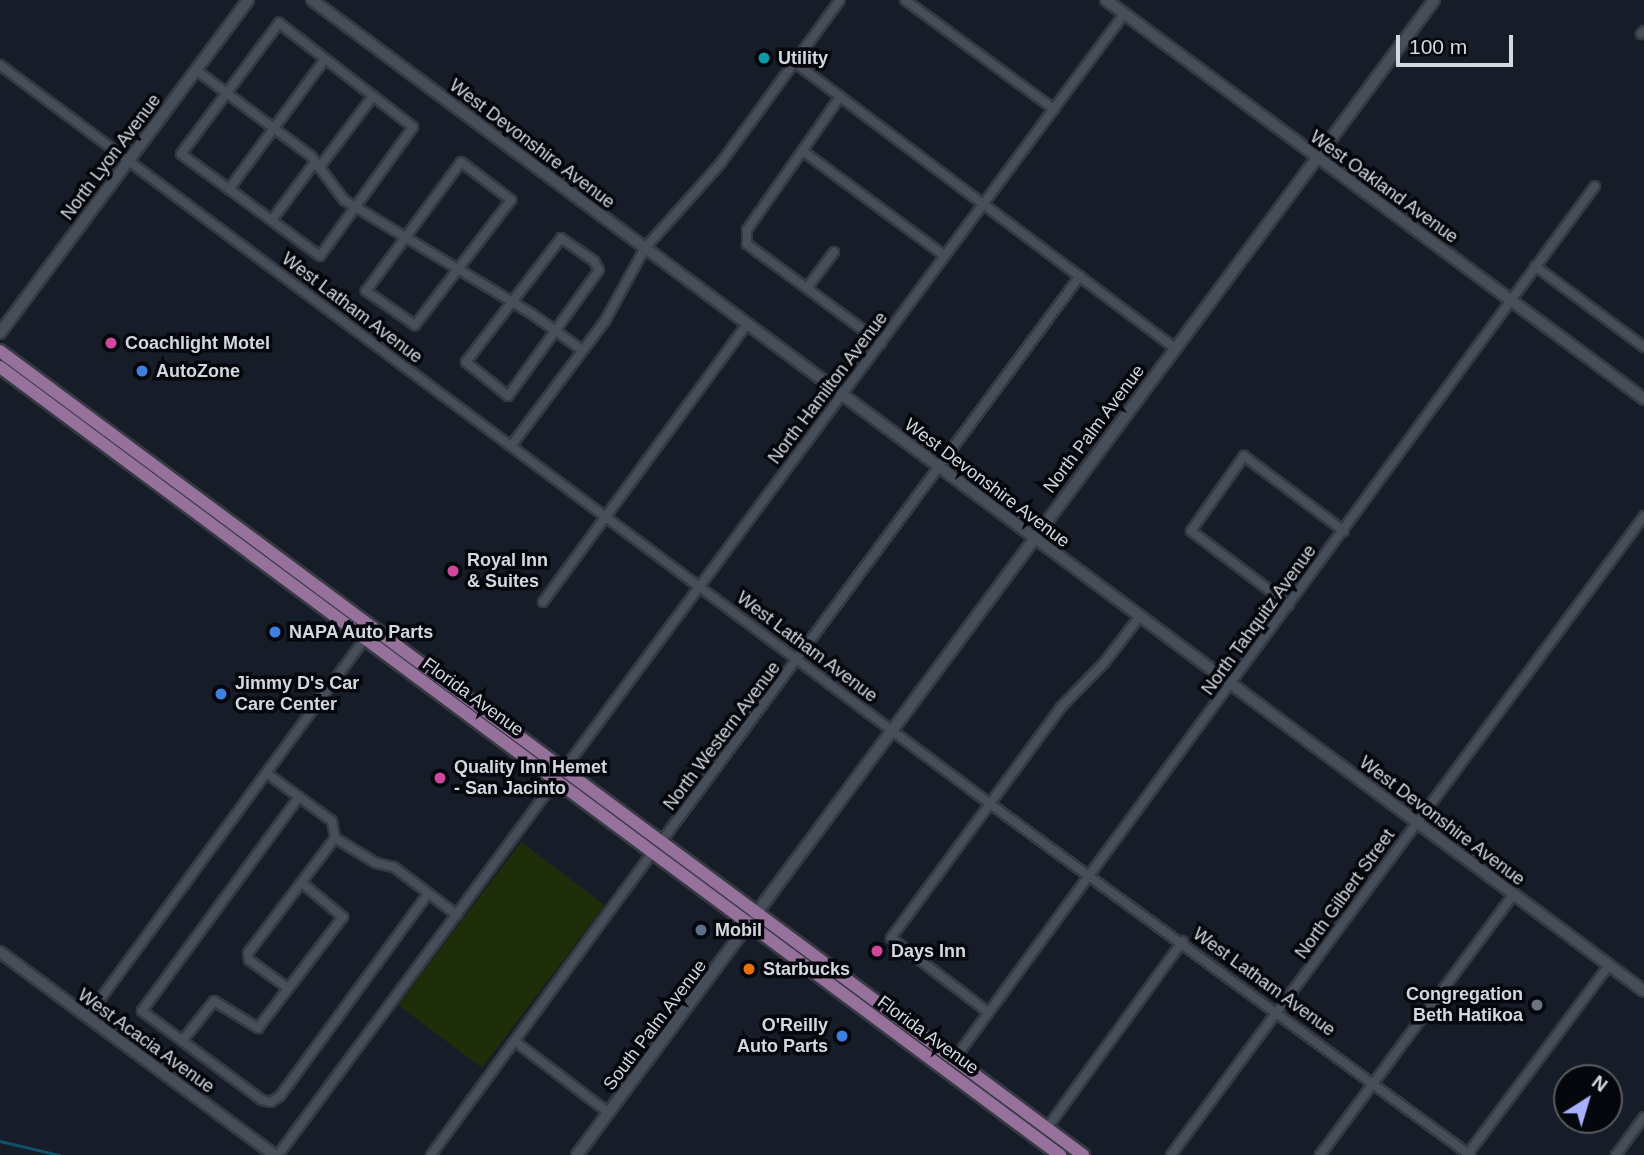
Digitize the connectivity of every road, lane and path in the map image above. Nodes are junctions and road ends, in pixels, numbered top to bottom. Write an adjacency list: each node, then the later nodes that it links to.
1 (248, 0): 11 (street, North Lyon Avenue)
2 (312, 0): 27 (street, West Devonshire Avenue)
3 (840, 0): 9 (street)
4 (905, 0): 15 (street)
5 (1106, 0): 7 (street, West Oakland Avenue)
6 (1434, 0): 18 (street, North Palm Avenue)
7 (1124, 14): 15 (street, North Hamilton Avenue); 18 (street, West Oakland Avenue)
8 (325, 59): 12 (street); 13 (street); 16 (street)
9 (794, 62): 14 (street); 27 (street)
10 (0, 65): 19 (street, West Latham Avenue)
11 (196, 70): 12 (street); 19 (street, North Lyon Avenue)
12 (226, 93): 16 (street); 22 (street)
13 (373, 96): 20 (street); 24 (street)
14 (840, 97): 17 (street); 23 (street)
15 (1054, 109): 23 (street, North Hamilton Avenue)
16 (273, 128): 20 (street); 22 (street)
17 (804, 152): 29 (street); 33 (street)
18 (1316, 157): 35 (street, West Oakland Avenue); 40 (street, North Palm Avenue)
19 (128, 161): 38 (street, North Lyon Avenue); 47 (street, West Latham Avenue)
20 (317, 164): 24 (street); 25 (street)
21 (1595, 186): 30 (street, North Tahquitz Avenue)
22 (229, 189): 25 (street)
23 (984, 204): 29 (street, North Hamilton Avenue); 32 (street)
24 (354, 206): 25 (street); 26 (street)
25 (272, 220)
26 (406, 235): 31 (street); 31 (street); 31 (street)
27 (645, 248): 36 (street, West Devonshire Avenue); 43 (street)
28 (834, 251): 33 (street)
29 (942, 253): 39 (street, North Hamilton Avenue)
30 (1535, 266): 35 (street, North Tahquitz Avenue); 41 (street)
31 (456, 271): 34 (street)
32 (1080, 276): 40 (street); 48 (street, North Western Avenue)
33 (807, 288): 39 (street)
34 (509, 302): 37 (street); 37 (street); 37 (street)
35 (1513, 302): 46 (street, West Oakland Avenue); 52 (street, North Tahquitz Avenue)
36 (747, 324): 45 (street, West Devonshire Avenue); 50 (street)
37 (556, 331): 43 (street)
38 (0, 333)
39 (881, 343): 45 (street, North Hamilton Avenue)
40 (1174, 347): 54 (street, North Palm Avenue)
41 (1644, 347)
42 (0, 351): 53 (main road, Florida Avenue)
43 (582, 351): 47 (street)
44 (0, 367): 49 (main road, Florida Avenue)
45 (842, 395): 48 (street, West Devonshire Avenue); 55 (street, North Hamilton Avenue)
46 (1644, 399)
47 (511, 446): 50 (street, West Latham Avenue)
48 (941, 468): 54 (street, West Devonshire Avenue); 61 (street, North Western Avenue)
49 (138, 470): 53 (main road); 60 (main road, Florida Avenue)
50 (605, 516): 55 (street, West Latham Avenue); 56 (street)
51 (1644, 516): 68 (street, North Gilbert Street)
52 (1344, 531): 57 (street, North Tahquitz Avenue); 57 (street)
53 (246, 533): 59 (main road, Florida Avenue)
54 (1034, 537): 58 (street, West Devonshire Avenue); 63 (street, North Palm Avenue)
55 (700, 587): 61 (street, West Latham Avenue); 65 (street, North Hamilton Avenue)
56 (543, 602)
57 (1289, 605): 62 (street, North Tahquitz Avenue)
58 (1140, 615): 62 (street, West Devonshire Avenue); 67 (street)
59 (373, 628): 60 (street); 65 (main road, Florida Avenue)
60 (365, 639): 64 (street); 65 (main road, Florida Avenue)
61 (799, 660): 63 (street, West Latham Avenue); 70 (street, North Western Avenue)
62 (1231, 684): 68 (street, West Devonshire Avenue); 71 (street, North Tahquitz Avenue)
63 (891, 730): 67 (street, West Latham Avenue); 76 (street, North Palm Avenue)
64 (269, 775): 66 (street); 84 (street)
65 (561, 776): 70 (main road, Florida Avenue); 75 (street, North Hamilton Avenue)
66 (299, 797): 69 (street); 85 (street)
67 (989, 803): 71 (street, West Latham Avenue); 83 (street)
68 (1418, 822): 74 (street, West Devonshire Avenue); 82 (street, North Gilbert Street)
69 (335, 838): 72 (street); 73 (street)
70 (657, 847): 76 (main road, Florida Avenue); 86 (street, North Western Avenue)
71 (1091, 874): 77 (street, West Latham Avenue); 83 (street, North Tahquitz Avenue)
72 (302, 883): 80 (street); 80 (street)
73 (428, 894): 75 (street); 85 (street)
74 (1514, 894): 79 (street, West Devonshire Avenue); 89 (street)
75 (457, 915): 94 (street, North Hamilton Avenue)
76 (753, 919): 87 (main road, Florida Avenue); 88 (main road, Florida Avenue); 91 (street, South Palm Avenue)
77 (1183, 941): 82 (street, West Latham Avenue); 93 (street)
78 (0, 952): 84 (street, West Acacia Avenue)
79 (1609, 965): 81 (street, West Devonshire Avenue); 101 (street)
80 (288, 988): 85 (street)
81 (1644, 990)
82 (1278, 1011): 89 (street, West Latham Avenue); 99 (street, North Gilbert Street)
83 (988, 1012): 87 (street, North Tahquitz Avenue)
84 (87, 1017): 94 (street, West Acacia Avenue)
85 (182, 1041)
86 (516, 1042): 91 (street); 95 (street, North Western Avenue)
87 (954, 1059): 88 (street, North Tahquitz Avenue); 93 (main road, Florida Avenue)
88 (945, 1070): 90 (main road, Florida Avenue)
89 (1374, 1083): 100 (street); 101 (street, West Latham Avenue)
90 (989, 1102): 93 (main road); 97 (main road, Florida Avenue)
91 (609, 1113): 96 (street, South Palm Avenue)
92 (1644, 1117): 102 (street)
93 (1047, 1128): 98 (main road, Florida Avenue)
94 (276, 1155)
95 (431, 1155)
96 (577, 1155)
97 (1060, 1155)
98 (1083, 1155)
99 (1171, 1155)
100 (1320, 1155)
101 (1469, 1155)
102 (1616, 1155)

